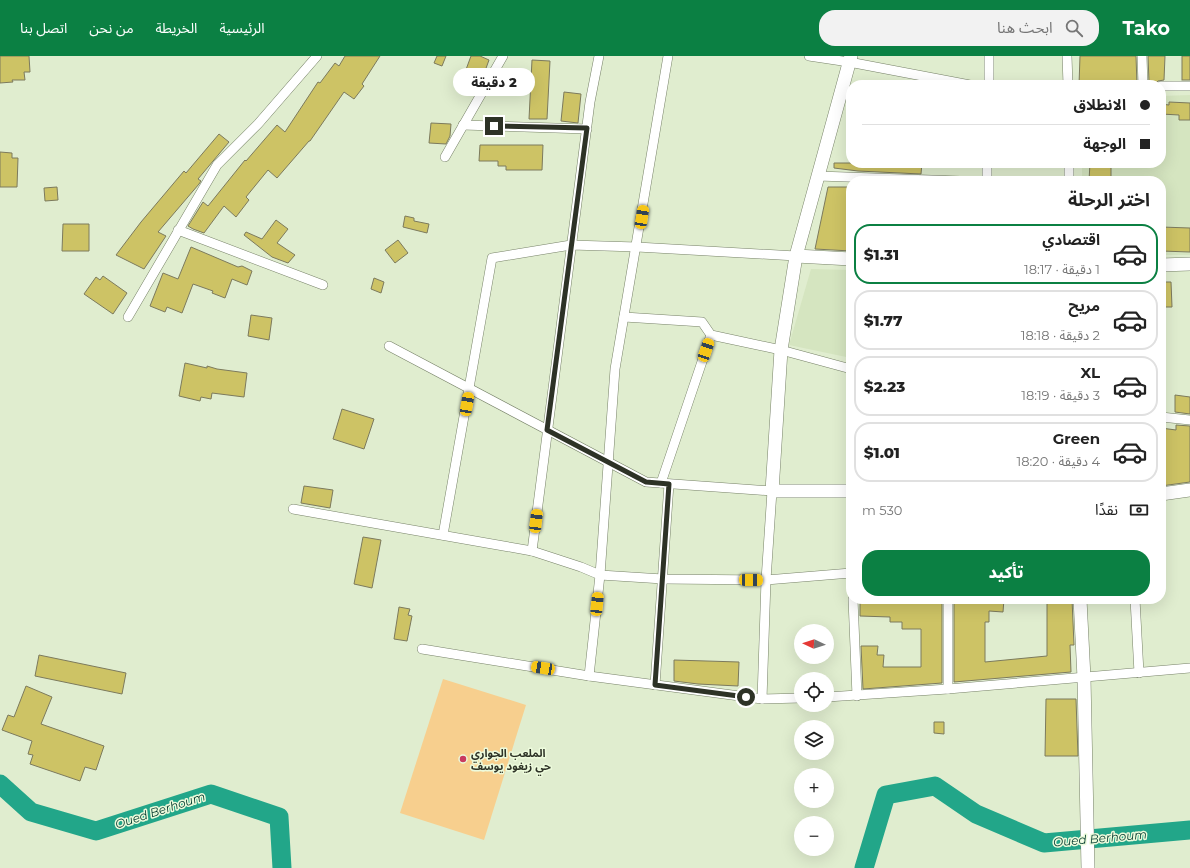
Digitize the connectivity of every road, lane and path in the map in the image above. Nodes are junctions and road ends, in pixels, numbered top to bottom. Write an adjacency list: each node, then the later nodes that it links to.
1 (317, 56): 21 (street)
2 (502, 56): 16 (street)
3 (599, 56): 17 (street)
4 (668, 56): 23 (street)
5 (809, 56): 9 (street)
6 (989, 56): 11 (street)
7 (1067, 56): 12 (street)
8 (1142, 56): 13 (street)
9 (850, 59): 10 (street); 19 (street)
10 (947, 80)
11 (989, 80)
12 (1068, 80)
13 (1143, 80)
14 (1166, 86): 15 (street)
15 (1190, 86)
16 (463, 125): 17 (street); 18 (street)
17 (587, 128): 22 (street)
18 (445, 157)
19 (818, 176): 20 (street); 24 (street)
20 (846, 177)
21 (178, 230): 28 (street); 29 (street)
22 (571, 245): 23 (street); 35 (street); 38 (street)
23 (637, 247): 24 (street); 30 (street)
24 (796, 256): 25 (street); 33 (street)
25 (846, 259)
26 (1190, 264): 27 (street)
27 (1166, 265)
28 (323, 285)
29 (128, 317)
30 (624, 317): 31 (street); 39 (street)
31 (711, 335): 33 (street); 40 (street)
32 (389, 346): 35 (street)
33 (781, 350): 34 (street); 42 (street)
34 (846, 368)
35 (469, 389): 38 (street); 46 (street)
36 (1166, 418): 37 (street)
37 (1190, 420)
38 (547, 430): 39 (street); 47 (street)
39 (608, 462): 40 (street); 49 (street)
40 (665, 483): 42 (street); 50 (street)
41 (1190, 490): 44 (street)
42 (772, 491): 43 (street); 51 (street)
43 (846, 491)
44 (1166, 493)
45 (293, 509): 46 (street)
46 (443, 535): 47 (street)
47 (532, 551): 49 (street)
48 (846, 573): 51 (street)
49 (600, 575): 50 (street); 59 (street)
50 (663, 579): 51 (street); 61 (street)
51 (766, 580): 66 (street)
52 (853, 604): 63 (street)
53 (948, 604): 62 (street)
54 (1080, 604): 60 (street)
55 (1135, 604): 58 (street)
56 (422, 649): 59 (street)
57 (1190, 668): 58 (street)
58 (1139, 673): 60 (street)
59 (588, 676): 61 (street)
60 (1084, 678): 62 (street); 67 (street)
61 (655, 685): 66 (street)
62 (948, 689): 63 (street)
63 (857, 696): 64 (street)
64 (834, 697)
65 (794, 698): 66 (street)
66 (762, 699)
67 (1088, 862)

